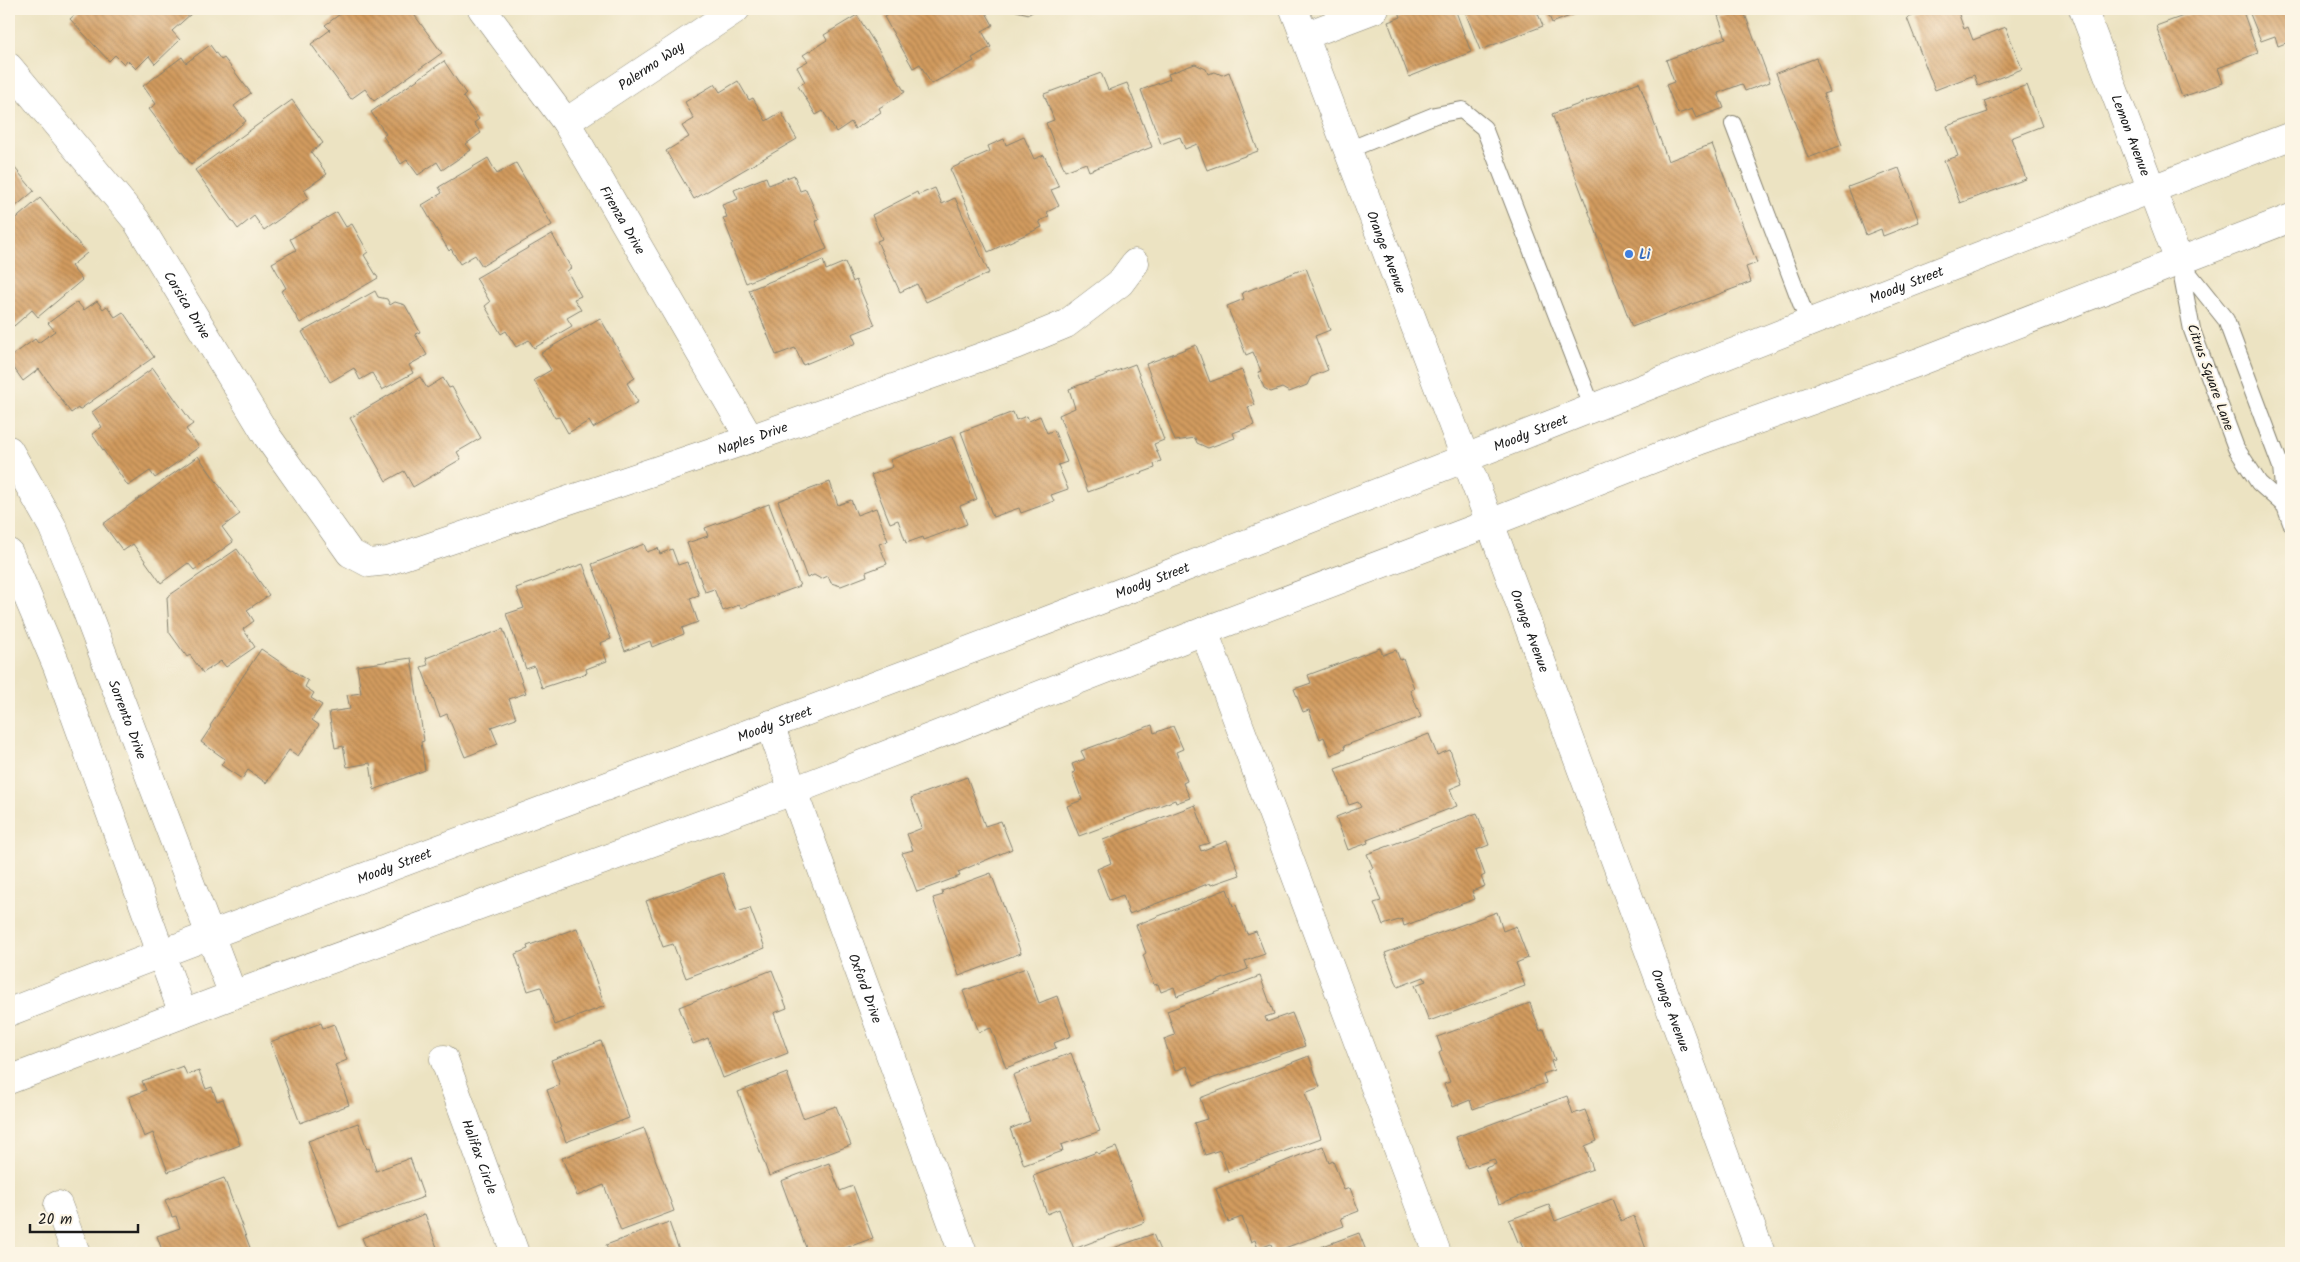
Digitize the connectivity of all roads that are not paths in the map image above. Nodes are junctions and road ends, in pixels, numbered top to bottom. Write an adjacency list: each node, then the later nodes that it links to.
1 (482, 9): 8 (main road, Firenza Drive)
2 (736, 9): 8 (main road, Palermo Way)
3 (1294, 9): 6 (main road, Orange Avenue)
4 (1375, 9): 6 (main road)
5 (2083, 9): 12 (main road, Lemon Avenue)
6 (1304, 36): 11 (main road, Orange Avenue)
7 (9, 67): 25 (main road, Corsica Drive)
8 (566, 122): 18 (main road, Firenza Drive)
9 (1733, 124): 16 (lane)
10 (2291, 136): 12 (main road, Moody Street)
11 (1348, 150): 17 (lane); 20 (main road, Orange Avenue)
12 (2151, 188): 14 (main road, Lemon Avenue); 16 (main road, Moody Street)
13 (2291, 218): 14 (main road)
14 (2179, 261): 21 (lane, Citrus Square Lane); 21 (lane, Citrus Square Lane); 22 (main road)
15 (1134, 263): 18 (main road, Naples Drive)
16 (1808, 322): 17 (main road, Moody Street)
17 (1593, 409): 20 (main road, Moody Street)
18 (750, 439): 25 (main road, Naples Drive)
19 (9, 450): 29 (main road, Sorrento Drive)
20 (1465, 458): 22 (main road, Orange Avenue); 27 (main road, Moody Street)
21 (2285, 506): 23 (lane, Citrus Square Lane)
22 (1490, 523): 26 (main road); 41 (main road, Orange Avenue)
23 (2291, 523)
24 (9, 553): 30 (main road)
25 (350, 553)
26 (1204, 631): 28 (main road); 40 (main road)
27 (770, 724): 28 (main road, Oxford Drive); 29 (main road, Moody Street)
28 (792, 790): 31 (main road); 39 (main road, Oxford Drive)
29 (210, 934): 30 (main road, Moody Street); 31 (main road, Sorrento Drive)
30 (160, 953): 32 (main road, Moody Street); 33 (main road)
31 (233, 995): 33 (main road)
32 (9, 1012)
33 (182, 1014): 35 (main road)
34 (444, 1059): 38 (main road, Halifax Circle)
35 (9, 1080)
36 (58, 1204): 37 (main road)
37 (76, 1253)
38 (516, 1253)
39 (963, 1253)
40 (1437, 1253)
41 (1761, 1253)

